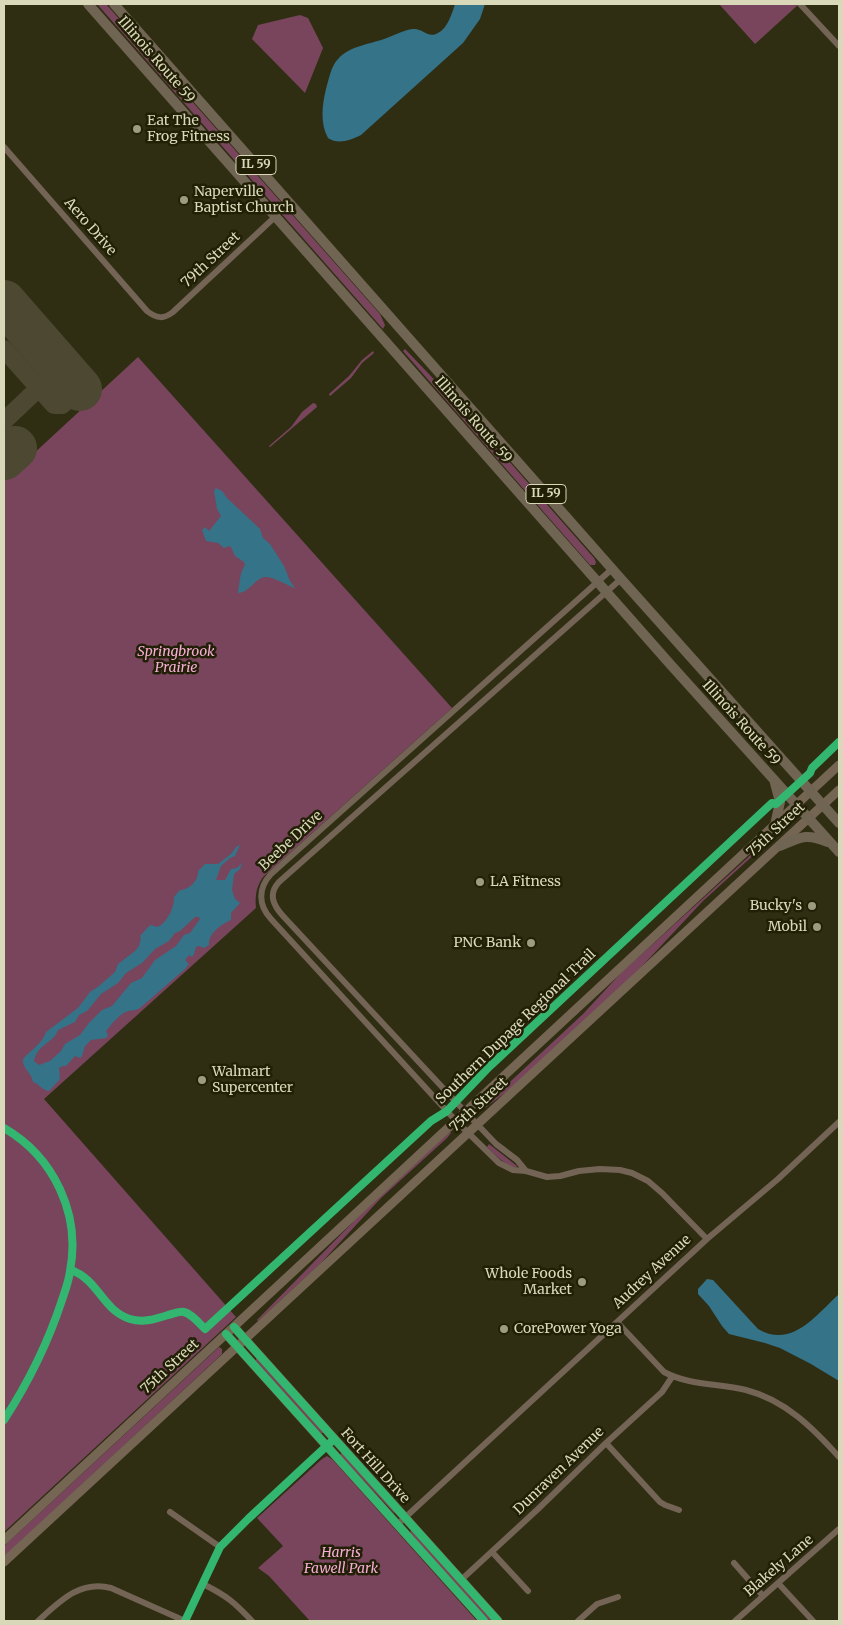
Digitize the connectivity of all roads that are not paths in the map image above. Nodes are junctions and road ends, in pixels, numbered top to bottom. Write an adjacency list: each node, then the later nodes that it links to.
1 (88, 4): 6 (main road, Illinois Route 59 / IL 59)
2 (114, 4): 8 (main road, Illinois Route 59 / IL 59)
3 (800, 4): 4 (street)
4 (839, 46)
5 (4, 147): 7 (street, Aero Drive)
6 (276, 216): 7 (street, 79th Street); 10 (main road, Illinois Route 59 / IL 59)
7 (160, 318)
8 (612, 569): 9 (main road, Illinois Route 59 / IL 59); 10 (street, Beebe Drive)
9 (621, 579): 11 (street, Beebe Drive); 15 (main road, Illinois Route 59 / IL 59)
10 (598, 582): 11 (main road, Illinois Route 59 / IL 59); 25 (street, Beebe Drive)
11 (606, 592): 13 (main road, Illinois Route 59 / IL 59); 24 (street, Beebe Drive)
12 (839, 765): 15 (main road, 75th Street)
13 (774, 779): 16 (main road, Illinois Route 59 / IL 59); 20 (main road)
14 (839, 790): 17 (main road, 75th Street)
15 (811, 792): 16 (main road, 75th Street); 17 (main road, Illinois Route 59 / IL 59)
16 (797, 805): 18 (main road, Illinois Route 59 / IL 59); 20 (main road, 75th Street)
17 (823, 805): 18 (main road, 75th Street); 19 (main road, Illinois Route 59 / IL 59)
18 (809, 818): 21 (main road, Illinois Route 59 / IL 59); 22 (main road, 75th Street)
19 (839, 823)
20 (775, 825): 24 (main road, 75th Street)
21 (832, 843): 22 (main road); 23 (main road, Illinois Route 59 / IL 59)
22 (780, 846): 27 (main road, 75th Street)
23 (839, 852)
24 (465, 1112): 25 (main road, 75th Street); 27 (street, Beebe Drive)
25 (456, 1121): 28 (street, Beebe Drive); 32 (main road, 75th Street)
26 (839, 1122): 30 (street, Audrey Avenue)
27 (478, 1125): 28 (main road, 75th Street); 29 (street, Beebe Drive)
28 (468, 1134): 29 (street, Beebe Drive); 34 (main road, 75th Street)
29 (526, 1171): 30 (street, Beebe Drive)
30 (706, 1239): 31 (street, Audrey Avenue)
31 (616, 1322): 36 (street); 43 (street, Audrey Avenue)
32 (234, 1327): 33 (main road, 75th Street); 34 (main road, Fort Hill Drive)
33 (226, 1334): 35 (main road, Fort Hill Drive); 46 (main road, 75th Street)
34 (244, 1339): 35 (main road, 75th Street); 37 (main road, Fort Hill Drive)
35 (237, 1346): 39 (main road, Fort Hill Drive); 49 (main road, 75th Street)
36 (672, 1377): 38 (street, Dunraven Avenue); 40 (street)
37 (334, 1439): 39 (street); 43 (main road, Fort Hill Drive)
38 (606, 1443): 41 (street); 48 (street, Dunraven Avenue)
39 (327, 1446): 44 (main road, Fort Hill Drive); 47 (street)
40 (839, 1457)
41 (679, 1510)
42 (170, 1512): 47 (street)
43 (405, 1518): 44 (street, Audrey Avenue); 51 (main road, Fort Hill Drive)
44 (397, 1525): 60 (main road, Fort Hill Drive)
45 (839, 1529): 52 (street, Blakely Lane)
46 (4, 1540)
47 (220, 1547): 53 (street)
48 (492, 1552): 51 (street, Dunraven Avenue); 54 (street)
49 (4, 1562)
50 (734, 1564): 55 (street)
51 (461, 1580): 61 (main road, Fort Hill Drive)
52 (778, 1583): 55 (street, Blakely Lane); 64 (street)
53 (203, 1584): 58 (street); 59 (street)
54 (528, 1591)
55 (763, 1596): 63 (street, Blakely Lane)
56 (618, 1597): 62 (street)
57 (38, 1621): 58 (street)
58 (185, 1621)
59 (252, 1621)
60 (484, 1621)
61 (498, 1621)
62 (578, 1621)
63 (735, 1621)
64 (813, 1621)

